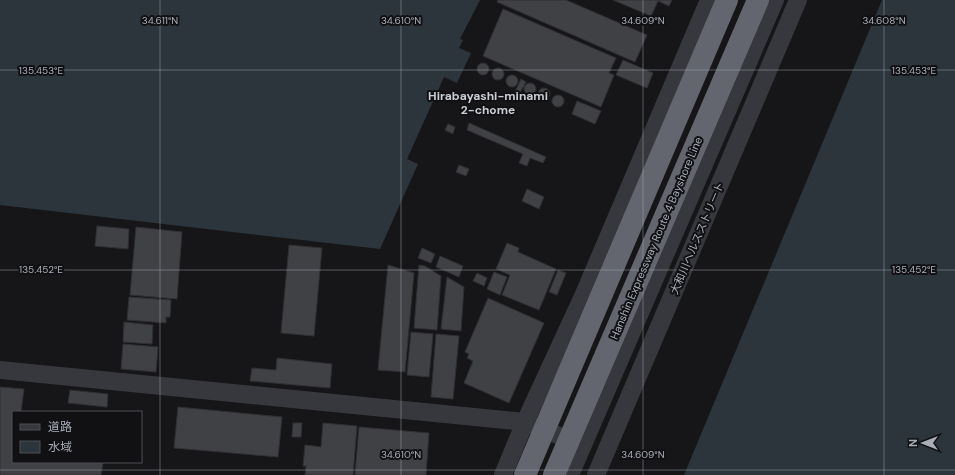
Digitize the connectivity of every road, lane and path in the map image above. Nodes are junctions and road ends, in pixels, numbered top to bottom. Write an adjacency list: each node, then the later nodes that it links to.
1 (709, 0): 7 (street)
2 (727, 0): 10 (highway, bridge)
3 (758, 0): 11 (highway, Hanshin Expressway Route 4 Bayshore Line, bridge)
4 (775, 0): 8 (street)
5 (798, 0): 13 (street, 大和川ヘルスストリート)
6 (0, 370): 7 (street)
7 (525, 422): 8 (street); 9 (street)
8 (582, 446): 12 (street)
9 (503, 475)
10 (525, 475)
11 (554, 475)
12 (570, 475)
13 (596, 475)

